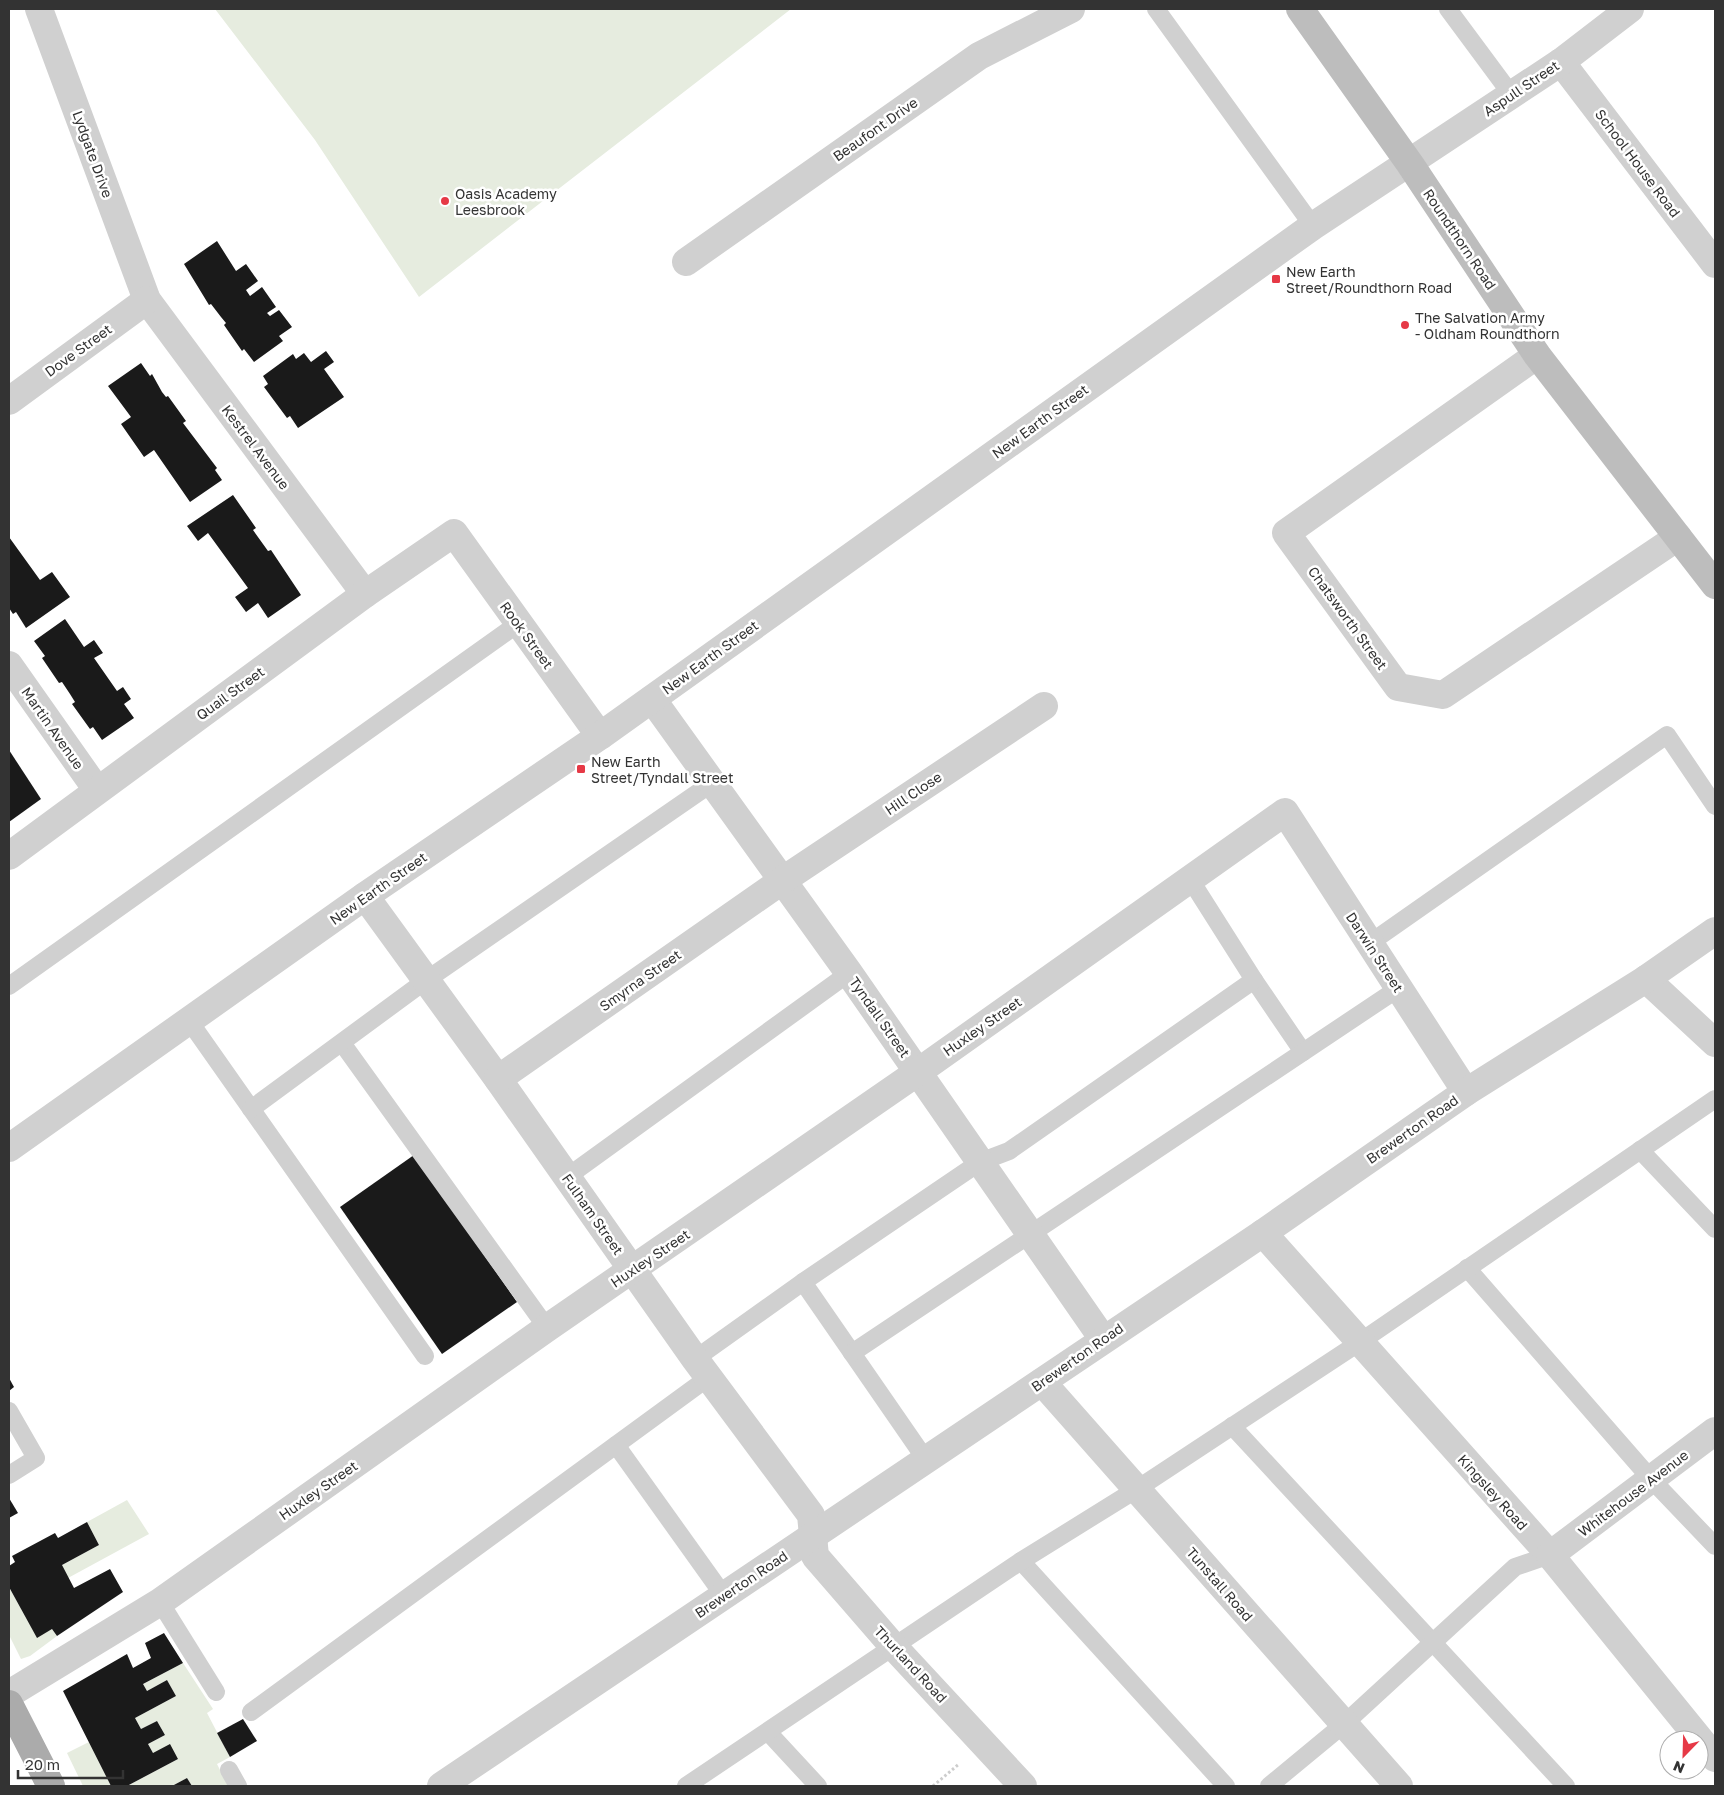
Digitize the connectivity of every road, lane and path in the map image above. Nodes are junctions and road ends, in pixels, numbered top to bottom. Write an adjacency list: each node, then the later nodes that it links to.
1 (39, 9): 13 (street, Lydgate Drive)
2 (1071, 9): 11 (street, Beaufont Drive)
3 (1156, 9): 10 (lane)
4 (1300, 9): 9 (street, Roundthorn Road)
5 (1448, 9): 8 (lane)
6 (1630, 9): 7 (street, Aspull Street)
7 (1561, 62): 8 (street, Aspull Street); 12 (street, School House Road)
8 (1511, 94): 9 (street, Aspull Street)
9 (1410, 164): 10 (street, New Earth Street); 14 (street, Roundthorn Road)
10 (1313, 226): 22 (street, New Earth Street)
11 (686, 262)
12 (1715, 264)
13 (147, 300): 15 (street, Dove Street); 19 (street, Kestrel Avenue)
14 (1538, 355): 17 (street, Roundthorn Road); 17 (street, Chatsworth Street)
15 (9, 400)
16 (454, 534): 19 (street, Quail Street); 20 (street, Rook Street)
17 (1678, 537): 18 (street, Roundthorn Road)
18 (1715, 585)
19 (364, 594): 26 (street, Quail Street)
20 (518, 623): 24 (street, Rook Street); 39 (lane)
21 (9, 665): 26 (street, Martin Avenue)
22 (652, 699): 24 (street, New Earth Street); 25 (street, Tyndall Street)
23 (1044, 706): 31 (street, Hill Close)
24 (600, 736): 32 (street, New Earth Street)
25 (712, 783): 31 (street, Tyndall Street); 38 (lane)
26 (97, 790): 29 (street, Quail Street)
27 (1715, 806): 34 (lane)
28 (1285, 812): 30 (street, Huxley Street); 34 (street, Darwin Street)
29 (9, 856)
30 (1190, 879): 37 (lane); 45 (street, Huxley Street)
31 (783, 880): 35 (street, Tyndall Street); 46 (street, Smyrna Street)
32 (365, 896): 38 (street, Fulham Street); 41 (street, New Earth Street)
33 (1715, 931): 36 (street, Brewerton Road)
34 (1370, 943): 40 (street, Darwin Street)
35 (849, 973): 45 (street, Tyndall Street); 53 (lane)
36 (1646, 978): 43 (street); 47 (street, Brewerton Road)
37 (1254, 980): 44 (lane); 52 (lane)
38 (425, 981): 42 (lane); 46 (street, Fulham Street)
39 (9, 986)
40 (1399, 988): 44 (lane); 47 (street, Darwin Street)
41 (190, 1022): 49 (lane); 50 (street, New Earth Street)
42 (342, 1043): 49 (lane); 60 (lane)
43 (1715, 1043)
44 (1303, 1052): 55 (lane)
45 (918, 1072): 52 (street, Tyndall Street); 58 (street, Huxley Street)
46 (498, 1079): 53 (street, Fulham Street)
47 (1466, 1092): 56 (street, Brewerton Road)
48 (1715, 1099): 51 (lane)
49 (255, 1114): 64 (lane)
50 (9, 1148)
51 (1640, 1150): 54 (lane); 57 (lane)
52 (980, 1162): 55 (street, Tyndall Street); 59 (lane)
53 (567, 1177): 58 (street, Fulham Street)
54 (1715, 1230)
55 (1030, 1233): 61 (street, Tyndall Street); 63 (lane)
56 (1263, 1233): 61 (street, Brewerton Road); 62 (street, Kingsley Road)
57 (1467, 1268): 62 (lane); 73 (lane)
58 (633, 1270): 60 (street, Huxley Street); 65 (street, Fulham Street)
59 (803, 1282): 63 (lane); 65 (lane)
60 (547, 1328): 80 (street, Huxley Street)
61 (1103, 1339): 66 (street, Brewerton Road)
62 (1360, 1342): 68 (lane); 77 (street, Kingsley Road)
63 (852, 1353): 71 (lane)
64 (425, 1356)
65 (702, 1368): 70 (lane); 75 (street, Fulham Street)
66 (1042, 1382): 71 (street, Brewerton Road); 74 (street, Tunstall Road)
67 (9, 1411): 72 (lane)
68 (1232, 1426): 74 (lane); 81 (lane)
69 (1715, 1431): 73 (street, Whitehouse Avenue)
70 (616, 1445): 79 (lane); 86 (lane)
71 (926, 1460): 75 (street, Brewerton Road)
72 (9, 1475)
73 (1652, 1479): 76 (lane); 77 (street, Whitehouse Avenue)
74 (1136, 1489): 78 (lane); 87 (street, Tunstall Road)
75 (813, 1535): 79 (street, Brewerton Road); 82 (street, Thurland Road)
76 (1715, 1546)
77 (1550, 1556): 81 (lane); 89 (street, Kingsley Road)
78 (1021, 1561): 82 (lane); 97 (lane)
79 (724, 1596): 91 (street, Brewerton Road)
80 (160, 1602): 83 (lane); 84 (street, Huxley Street)
81 (1432, 1643): 87 (lane); 100 (lane)
82 (893, 1646): 88 (lane); 96 (street, Thurland Road)
83 (216, 1692)
84 (9, 1694)
85 (9, 1704): 92 (main road)
86 (251, 1712)
87 (1344, 1724): 98 (lane); 99 (street, Tunstall Road)
88 (768, 1732): 94 (lane); 95 (lane)
89 (1715, 1758)
90 (229, 1770): 93 (lane)
91 (449, 1784)
92 (51, 1786)
93 (238, 1786)
94 (686, 1786)
95 (818, 1786)
96 (1023, 1786)
97 (1226, 1786)
98 (1269, 1786)
99 (1399, 1786)
100 (1566, 1786)

